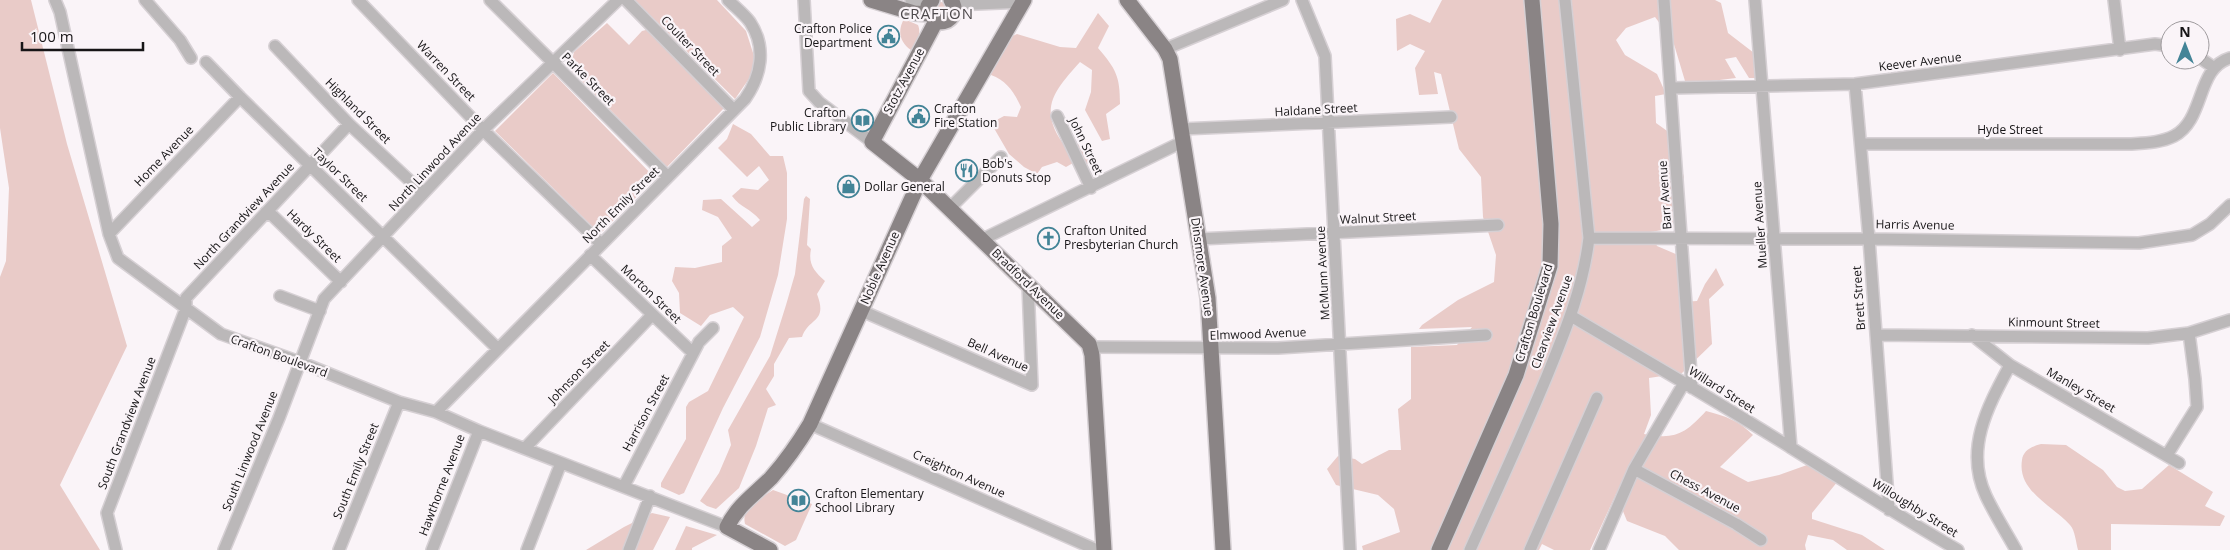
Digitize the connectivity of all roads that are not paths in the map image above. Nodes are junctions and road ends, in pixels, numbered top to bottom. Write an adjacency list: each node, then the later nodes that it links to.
1 (54, 0): 55 (street, Crafton Boulevard)
2 (145, 0): 26 (street)
3 (358, 0): 41 (street, Warren Street)
4 (490, 0): 29 (street, Parke Street)
5 (618, 0): 29 (street, North Linwood Avenue)
6 (626, 0): 36 (street, Coulter Street)
7 (728, 0): 36 (street, North Emily Street)
8 (804, 0): 43 (street, Bradford Avenue)
9 (870, 0): 21 (main road)
10 (911, 0): 21 (street)
11 (1127, 0): 24 (main road, Dinsmore Avenue)
12 (1283, 0): 24 (street)
13 (1302, 0): 39 (street, McMunn Avenue)
14 (1532, 0): 116 (main road, Crafton Boulevard)
15 (1565, 0): 58 (street, Clearview Avenue)
16 (1664, 0): 34 (street, Barr Avenue)
17 (1757, 0): 33 (street, Mueller Avenue)
18 (2114, 0): 25 (street)
19 (1023, 1): 20 (street); 48 (main road, Noble Avenue)
20 (952, 2): 21 (main road)
21 (931, 10): 43 (main road, Stotz Avenue)
22 (2160, 45): 25 (street, Keever Avenue)
23 (275, 46): 40 (street, Highland Street)
24 (1165, 49): 42 (main road, Dinsmore Avenue)
25 (2120, 50): 32 (street, Keever Avenue)
26 (191, 58)
27 (2230, 58): 31 (street)
28 (206, 62): 35 (street, Taylor Street)
29 (553, 63): 41 (street, North Linwood Avenue); 47 (street, Parke Street)
30 (2210, 65): 31 (street)
31 (2213, 67): 44 (street, Hyde Street)
32 (1855, 84): 33 (street, Keever Avenue); 44 (street, Brett Street)
33 (1763, 87): 34 (street, Keever Avenue); 62 (street, Mueller Avenue)
34 (1672, 88): 61 (street, Barr Avenue)
35 (240, 97): 46 (street, Taylor Street); 55 (street, Home Avenue)
36 (734, 110): 47 (street, North Emily Street)
37 (1056, 116): 49 (street, John Street)
38 (1451, 117): 39 (street, Haldane Street)
39 (1330, 123): 42 (street, Haldane Street); 56 (street, McMunn Avenue)
40 (349, 124): 46 (street, North Grandview Avenue); 50 (street, Highland Street)
41 (483, 130): 50 (street, North Linwood Avenue); 64 (street, Warren Street)
42 (1183, 135): 49 (street, Haldane Street); 60 (main road, Dinsmore Avenue)
43 (872, 142): 48 (main road, Bradford Avenue)
44 (1861, 144): 59 (street, Brett Street)
45 (1001, 157): 52 (street)
46 (310, 165): 53 (street, North Grandview Avenue); 57 (street, Taylor Street)
47 (668, 177): 64 (street, North Emily Street)
48 (920, 180): 52 (main road, Bradford Avenue); 70 (main road, Noble Avenue)
49 (1092, 188): 63 (street, Haldane Street)
50 (423, 192): 57 (street, North Linwood Avenue)
51 (2230, 205): 59 (street, Harris Avenue)
52 (949, 209): 63 (main road, Bradford Avenue)
53 (266, 212): 66 (street, Hardy Street); 69 (street, North Grandview Avenue)
54 (1498, 225): 56 (street, Walnut Street)
55 (109, 234): 69 (street, Crafton Boulevard)
56 (1335, 234): 60 (street, Walnut Street); 80 (street, McMunn Avenue)
57 (384, 237): 66 (street, North Linwood Avenue); 82 (street, Taylor Street)
58 (1589, 238): 61 (street, Harris Avenue); 73 (street, Clearview Avenue)
59 (1870, 238): 62 (street, Harris Avenue); 77 (street, Brett Street)
60 (1199, 239): 83 (main road, Dinsmore Avenue)
61 (1682, 239): 62 (street, Harris Avenue); 87 (street, Barr Avenue)
62 (1774, 239): 94 (street, Mueller Avenue)
63 (981, 240): 67 (main road, Bradford Avenue)
64 (601, 244): 65 (street, North Emily Street)
65 (590, 255): 72 (street, Morton Street); 82 (street, North Emily Street)
66 (341, 282): 71 (street, North Linwood Avenue)
67 (1028, 285): 70 (street, Bell Avenue); 81 (main road, Bradford Avenue)
68 (280, 296): 71 (street)
69 (186, 308): 85 (street, Crafton Boulevard); 105 (street, South Grandview Avenue)
70 (862, 310): 91 (main road, Noble Avenue)
71 (320, 311): 85 (street, North Linwood Avenue)
72 (652, 315): 84 (street, Morton Street); 93 (street, Johnson Street)
73 (1571, 316): 87 (street, Willard Street); 117 (street, Clearview Avenue)
74 (2230, 320): 76 (street, Kinmount Street)
75 (713, 328): 84 (street, Harrison Street)
76 (2189, 334): 78 (street, Kinmount Street); 95 (street)
77 (1876, 335): 78 (street, Kinmount Street); 102 (street, Brett Street)
78 (1972, 335): 86 (street, Manley Street)
79 (1486, 336): 80 (street, Elmwood Avenue)
80 (1341, 344): 83 (street, Elmwood Avenue); 115 (street, McMunn Avenue)
81 (1091, 347): 83 (street, Elmwood Avenue); 113 (main road)
82 (498, 349): 90 (street, North Emily Street)
83 (1211, 349): 114 (main road, Dinsmore Avenue)
84 (693, 353): 99 (street, Harrison Street)
85 (300, 362): 89 (street, Crafton Boulevard); 106 (street, South Linwood Avenue)
86 (2010, 365): 95 (street, Manley Street); 121 (street)
87 (1688, 386): 94 (street, Willard Street); 98 (street)
88 (1596, 398): 118 (street)
89 (399, 402): 90 (street, Crafton Boulevard); 107 (street, South Emily Street)
90 (436, 412): 92 (street, Crafton Boulevard)
91 (810, 424): 103 (main road, Noble Avenue); 112 (street, Creighton Avenue)
92 (479, 431): 93 (street, Crafton Boulevard); 108 (street, Hawthorne Avenue)
93 (525, 448): 96 (street, Crafton Boulevard)
94 (1791, 448): 100 (street, Willard Street)
95 (2167, 455): 97 (street, Manley Street)
96 (561, 463): 99 (street, Crafton Boulevard); 109 (street)
97 (2179, 463)
98 (1634, 469): 104 (street, Chess Avenue); 119 (street)
99 (624, 486): 101 (street, Crafton Boulevard)
100 (1858, 489): 102 (street, Willoughby Street)
101 (655, 498): 103 (street, Crafton Boulevard); 110 (street)
102 (1889, 510): 120 (street, Willoughby Street)
103 (727, 527): 111 (main road)
104 (1762, 540)
105 (116, 550)
106 (224, 550)
107 (339, 550)
108 (432, 550)
109 (527, 550)
110 (630, 550)
111 (770, 550)
112 (1097, 550)
113 (1104, 550)
114 (1223, 550)
115 (1350, 550)
116 (1439, 550)
117 (1470, 550)
118 (1530, 550)
119 (1599, 550)
120 (1958, 550)
121 (2016, 550)

